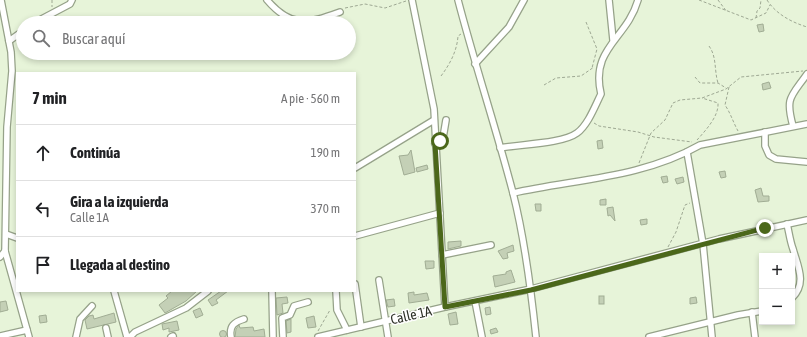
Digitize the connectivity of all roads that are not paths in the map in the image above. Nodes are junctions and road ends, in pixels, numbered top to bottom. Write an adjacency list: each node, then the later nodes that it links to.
1 (1, 0): 15 (street)
2 (72, 0): 10 (street)
3 (266, 0): 11 (street)
4 (412, 0): 18 (street)
5 (458, 0): 16 (street)
6 (524, 0): 16 (street)
7 (609, 0): 14 (street)
8 (638, 0): 14 (street)
9 (340, 12): 12 (street)
10 (47, 16)
11 (284, 16)
12 (330, 16)
13 (16, 36): 15 (street)
14 (613, 40): 26 (street)
15 (9, 41): 25 (street)
16 (475, 64): 26 (street)
17 (807, 74): 21 (street)
18 (434, 120): 24 (street); 29 (street)
19 (446, 120): 24 (street)
20 (807, 124): 21 (street)
21 (793, 126): 22 (street)
22 (765, 132): 27 (street); 28 (street)
23 (0, 143): 25 (street)
24 (435, 144): 31 (street)
25 (7, 145): 34 (street)
26 (500, 148): 30 (street)
27 (687, 152): 30 (street); 37 (street)
28 (807, 162)
29 (356, 167)
30 (512, 193): 44 (street)
31 (440, 213): 35 (street); 40 (street)
32 (807, 220): 33 (street, Calle 1A)
33 (787, 224): 37 (street, Calle 1A); 51 (street)
34 (6, 234): 36 (street); 39 (street)
35 (356, 236)
36 (16, 238)
37 (703, 244): 44 (street, Calle 1A); 60 (street)
38 (491, 245): 40 (street)
39 (5, 251): 41 (street); 43 (street)
40 (442, 255): 55 (street)
41 (0, 257)
42 (378, 280): 59 (street)
43 (16, 290)
44 (531, 290): 52 (street, Calle 1A); 78 (street)
45 (356, 291): 61 (street)
46 (16, 292): 63 (street)
47 (114, 292): 71 (street)
48 (207, 292): 65 (street)
49 (272, 292): 74 (street)
50 (336, 292): 64 (street)
51 (795, 294)
52 (476, 301): 55 (street, Calle 1A); 77 (street)
53 (308, 302): 75 (street)
54 (92, 306): 69 (street)
55 (445, 307): 59 (street, Calle 1A)
56 (759, 311): 57 (street)
57 (752, 312): 60 (street); 81 (street)
58 (244, 319): 73 (street)
59 (384, 321): 61 (street, Calle 1A); 76 (street)
60 (712, 322): 79 (street); 80 (street)
61 (361, 327): 64 (street, Calle 1A)
62 (106, 328): 70 (street)
63 (27, 330): 66 (street); 68 (street)
64 (347, 330): 67 (street, Calle 1A)
65 (136, 334): 72 (street)
66 (0, 336)
67 (318, 336)
68 (29, 337)
69 (76, 337)
70 (108, 337)
71 (127, 337)
72 (130, 337)
73 (231, 337)
74 (273, 337)
75 (283, 337)
76 (388, 337)
77 (482, 337)
78 (536, 337)
79 (649, 337)
80 (712, 337)
81 (756, 337)

